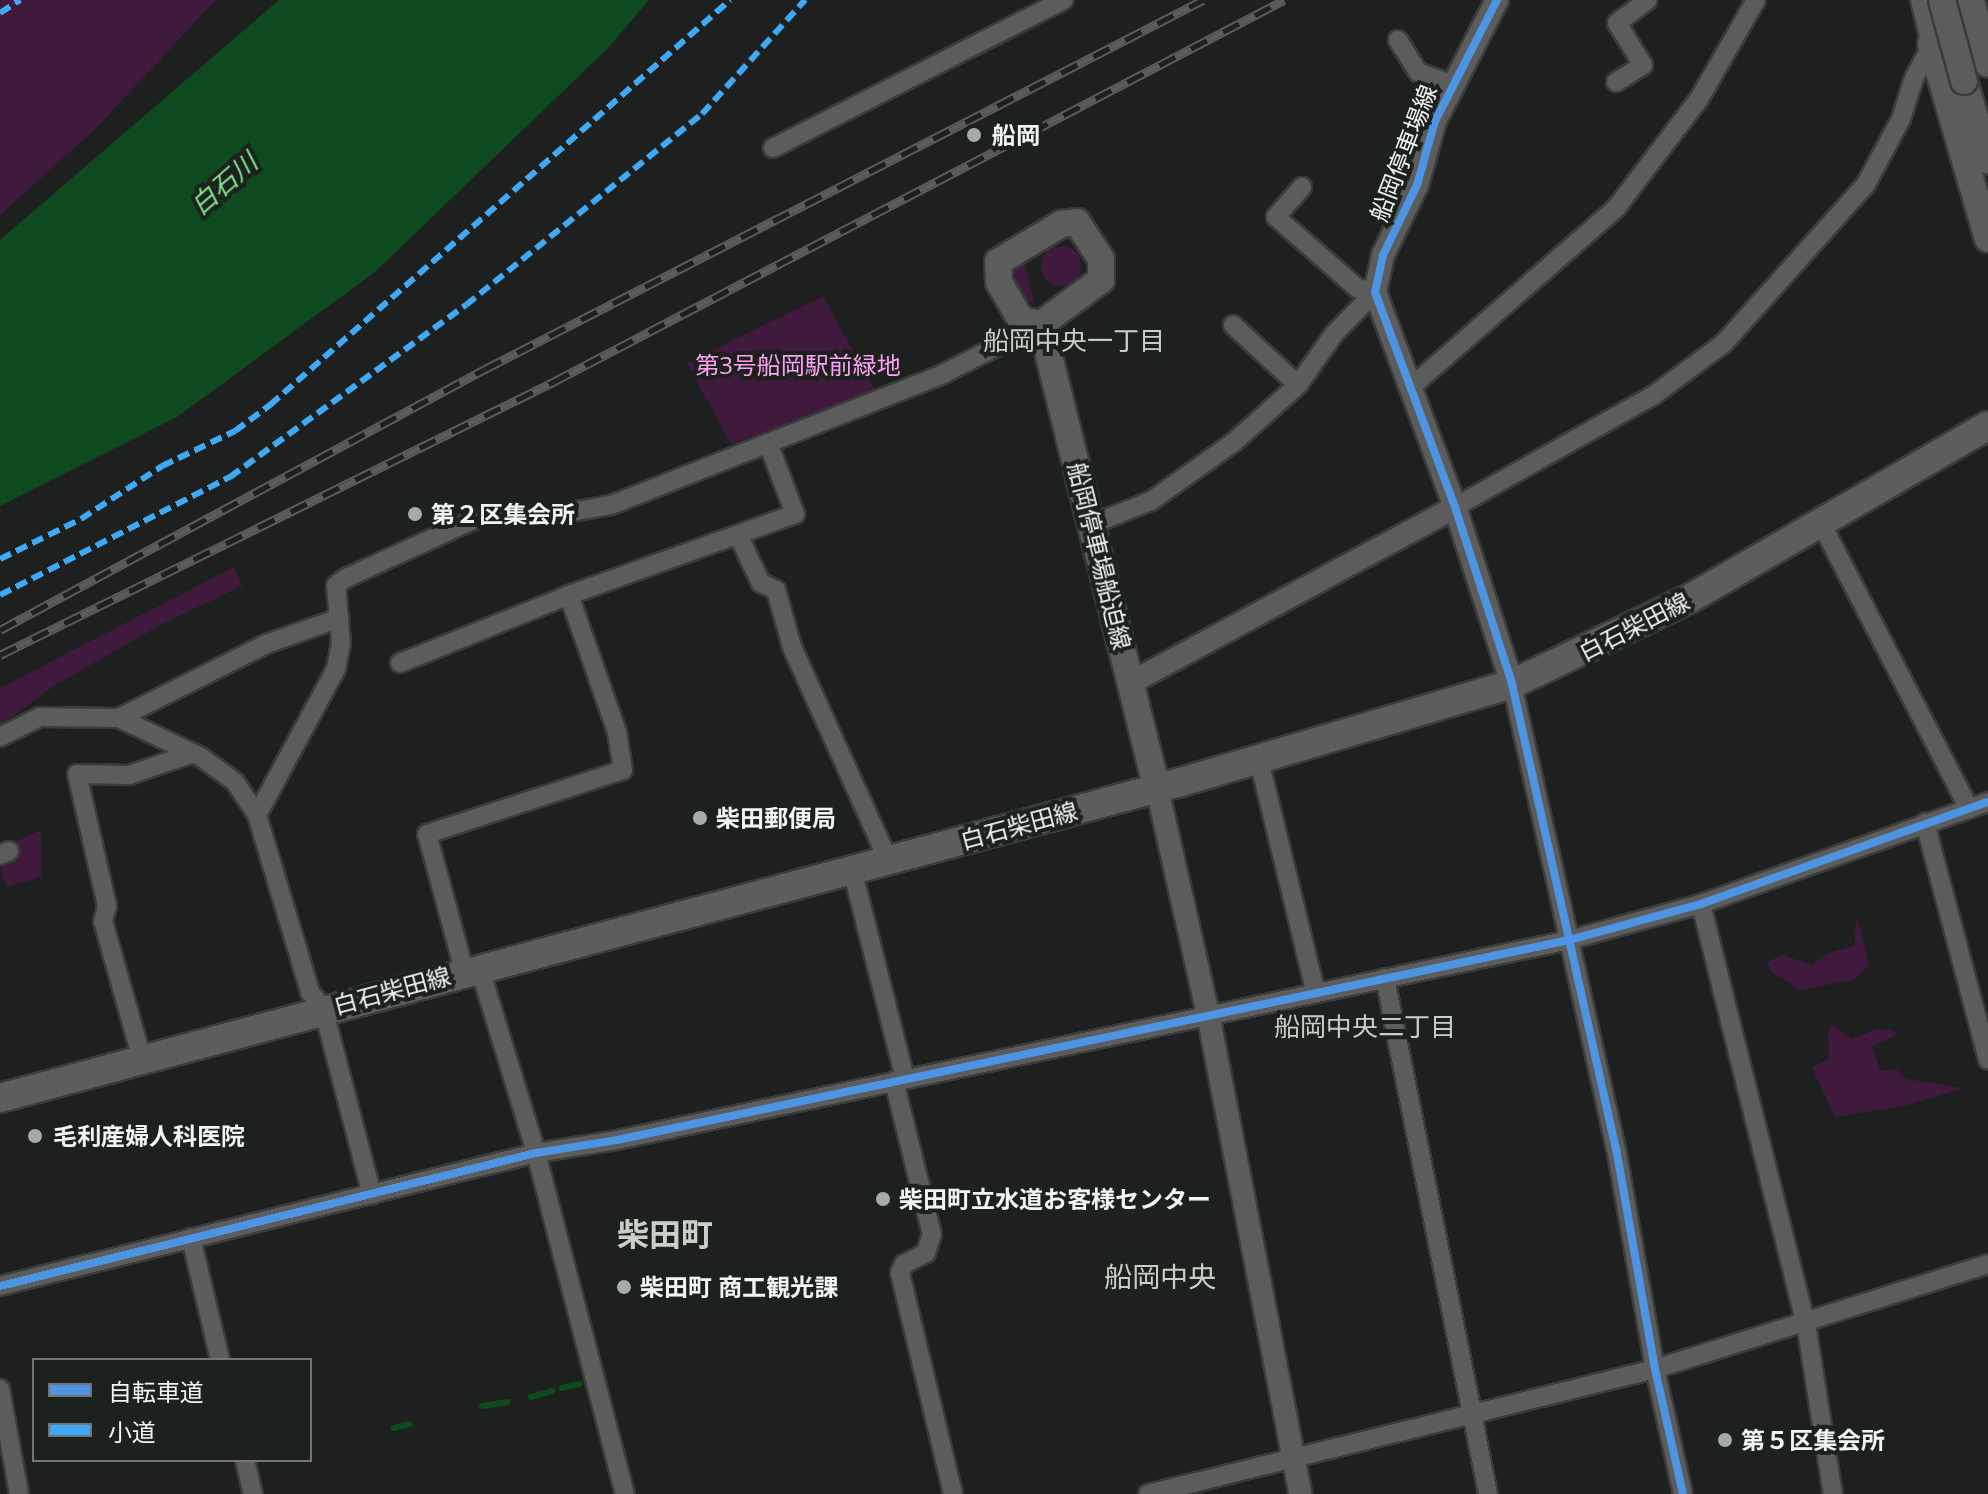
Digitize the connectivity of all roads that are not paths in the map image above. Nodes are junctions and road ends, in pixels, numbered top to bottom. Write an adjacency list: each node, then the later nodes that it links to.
1 (1064, 0): 14 (street)
2 (1497, 0): 13 (street, 船岡停車場線)
3 (1647, 0): 12 (street)
4 (1756, 0): 22 (street)
5 (1920, 0): 10 (street)
6 (1942, 0): 15 (main road, bridge)
7 (1957, 0): 10 (street)
8 (1971, 0): 11 (main road)
9 (1398, 40): 13 (street)
10 (1931, 44): 17 (main road); 25 (street)
11 (1988, 64)
12 (1616, 82)
13 (1451, 84): 18 (street, 船岡停車場線)
14 (773, 148)
15 (1988, 160)
16 (1302, 187): 18 (street)
17 (1988, 239)
18 (1375, 292): 21 (street); 22 (street)
19 (1041, 324): 24 (street); 27 (main road, 船岡停車場船迫線)
20 (1233, 325): 21 (street)
21 (1298, 385): 27 (street)
22 (1411, 387): 25 (street)
23 (1988, 426): 26 (main road, 白石柴田線)
24 (768, 443): 28 (street); 30 (street)
25 (1455, 507): 32 (street); 33 (street)
26 (1821, 523): 33 (main road, 白石柴田線); 40 (street)
27 (1093, 524): 32 (main road, 船岡停車場船迫線)
28 (738, 535): 29 (street); 43 (street)
29 (569, 595): 31 (street); 47 (street)
30 (340, 618): 34 (street); 41 (street)
31 (400, 663)
32 (1132, 682): 38 (main road, 船岡停車場船迫線)
33 (1512, 684): 37 (main road, 白石柴田線); 46 (street)
34 (119, 718): 35 (street); 36 (street)
35 (0, 737)
36 (190, 754): 41 (street); 52 (street)
37 (1259, 760): 38 (main road, 白石柴田線); 49 (street)
38 (1157, 788): 43 (main road, 白石柴田線); 51 (street)
39 (1988, 802): 40 (street)
40 (1969, 809): 42 (street)
41 (257, 815): 50 (street)
42 (1925, 823): 45 (street); 53 (street)
43 (888, 860): 44 (main road, 白石柴田線)
44 (852, 869): 47 (main road, 白石柴田線); 54 (street)
45 (1701, 904): 46 (street); 61 (street)
46 (1569, 940): 48 (street); 63 (street)
47 (472, 968): 50 (main road, 白石柴田線); 56 (street)
48 (1385, 978): 49 (street); 65 (street)
49 (1316, 993): 51 (street)
50 (323, 1008): 52 (main road, 白石柴田線); 57 (street)
51 (1208, 1014): 54 (street); 66 (street)
52 (142, 1059): 55 (main road, 白石柴田線)
53 (1988, 1060)
54 (900, 1080): 56 (street); 71 (street)
55 (0, 1098)
56 (536, 1153): 57 (street); 70 (street)
57 (372, 1195): 58 (street)
58 (191, 1238): 60 (street); 62 (street)
59 (1988, 1264): 61 (street)
60 (0, 1286)
61 (1806, 1324): 63 (street); 76 (street)
62 (220, 1358)
63 (1655, 1369): 65 (street); 75 (street)
64 (0, 1389): 68 (street)
65 (1471, 1414): 66 (street); 74 (street)
66 (1294, 1456): 72 (street); 73 (street)
67 (245, 1462): 69 (street)
68 (19, 1494)
69 (253, 1494)
70 (625, 1494)
71 (953, 1494)
72 (1148, 1494)
73 (1300, 1494)
74 (1488, 1494)
75 (1683, 1494)
76 (1833, 1494)

